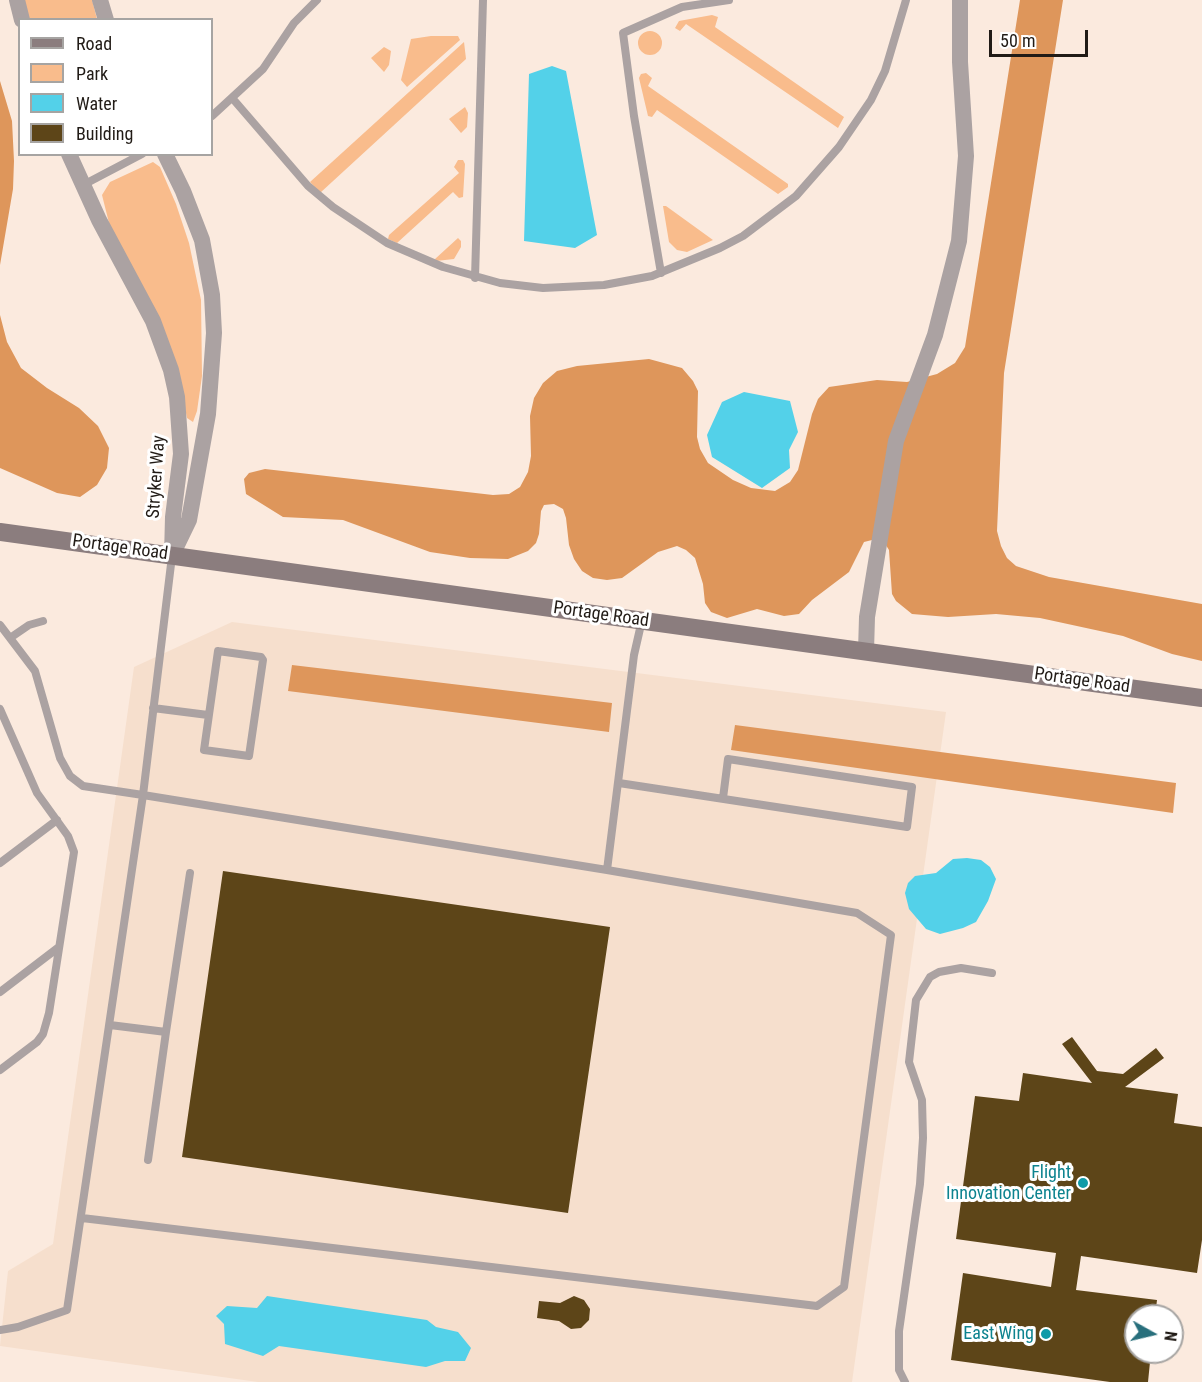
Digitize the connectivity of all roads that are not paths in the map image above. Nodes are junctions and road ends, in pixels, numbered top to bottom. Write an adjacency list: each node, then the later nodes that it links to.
1 (17, 0): 8 (street)
2 (100, 0): 9 (street)
3 (317, 0): 10 (lane)
4 (483, 0): 17 (lane)
5 (729, 0): 16 (lane)
6 (906, 0): 16 (lane)
7 (960, 0): 24 (street)
8 (22, 18)
9 (105, 18)
10 (233, 99): 11 (lane); 17 (lane)
11 (213, 115)
12 (70, 156): 15 (street, Stryker Way)
13 (138, 156): 15 (lane)
14 (166, 156): 19 (street, Stryker Way)
15 (82, 185): 19 (street, Stryker Way)
16 (661, 273): 17 (lane)
17 (475, 278)
18 (0, 532): 19 (main road, Portage Road)
19 (172, 556): 20 (main road, Portage Road); 26 (lane)
20 (642, 620): 24 (main road, Portage Road); 29 (lane)
21 (43, 621): 23 (lane)
22 (0, 625): 23 (lane)
23 (10, 638): 30 (lane)
24 (866, 651): 25 (main road, Portage Road)
25 (1202, 698)
26 (153, 708): 28 (lane); 30 (lane)
27 (0, 709): 32 (lane)
28 (208, 715): 28 (lane)
29 (619, 783): 31 (lane); 34 (lane)
30 (143, 795): 34 (lane); 39 (lane)
31 (723, 798): 31 (lane)
32 (57, 820): 33 (lane); 36 (lane)
33 (0, 863)
34 (607, 870): 43 (lane)
35 (190, 873): 40 (lane)
36 (59, 947): 38 (lane); 41 (lane)
37 (992, 973): 45 (lane)
38 (0, 992)
39 (110, 1025): 40 (lane); 43 (lane)
40 (166, 1032): 42 (lane)
41 (0, 1070)
42 (148, 1160)
43 (82, 1218): 44 (lane)
44 (0, 1330)
45 (905, 1382)

